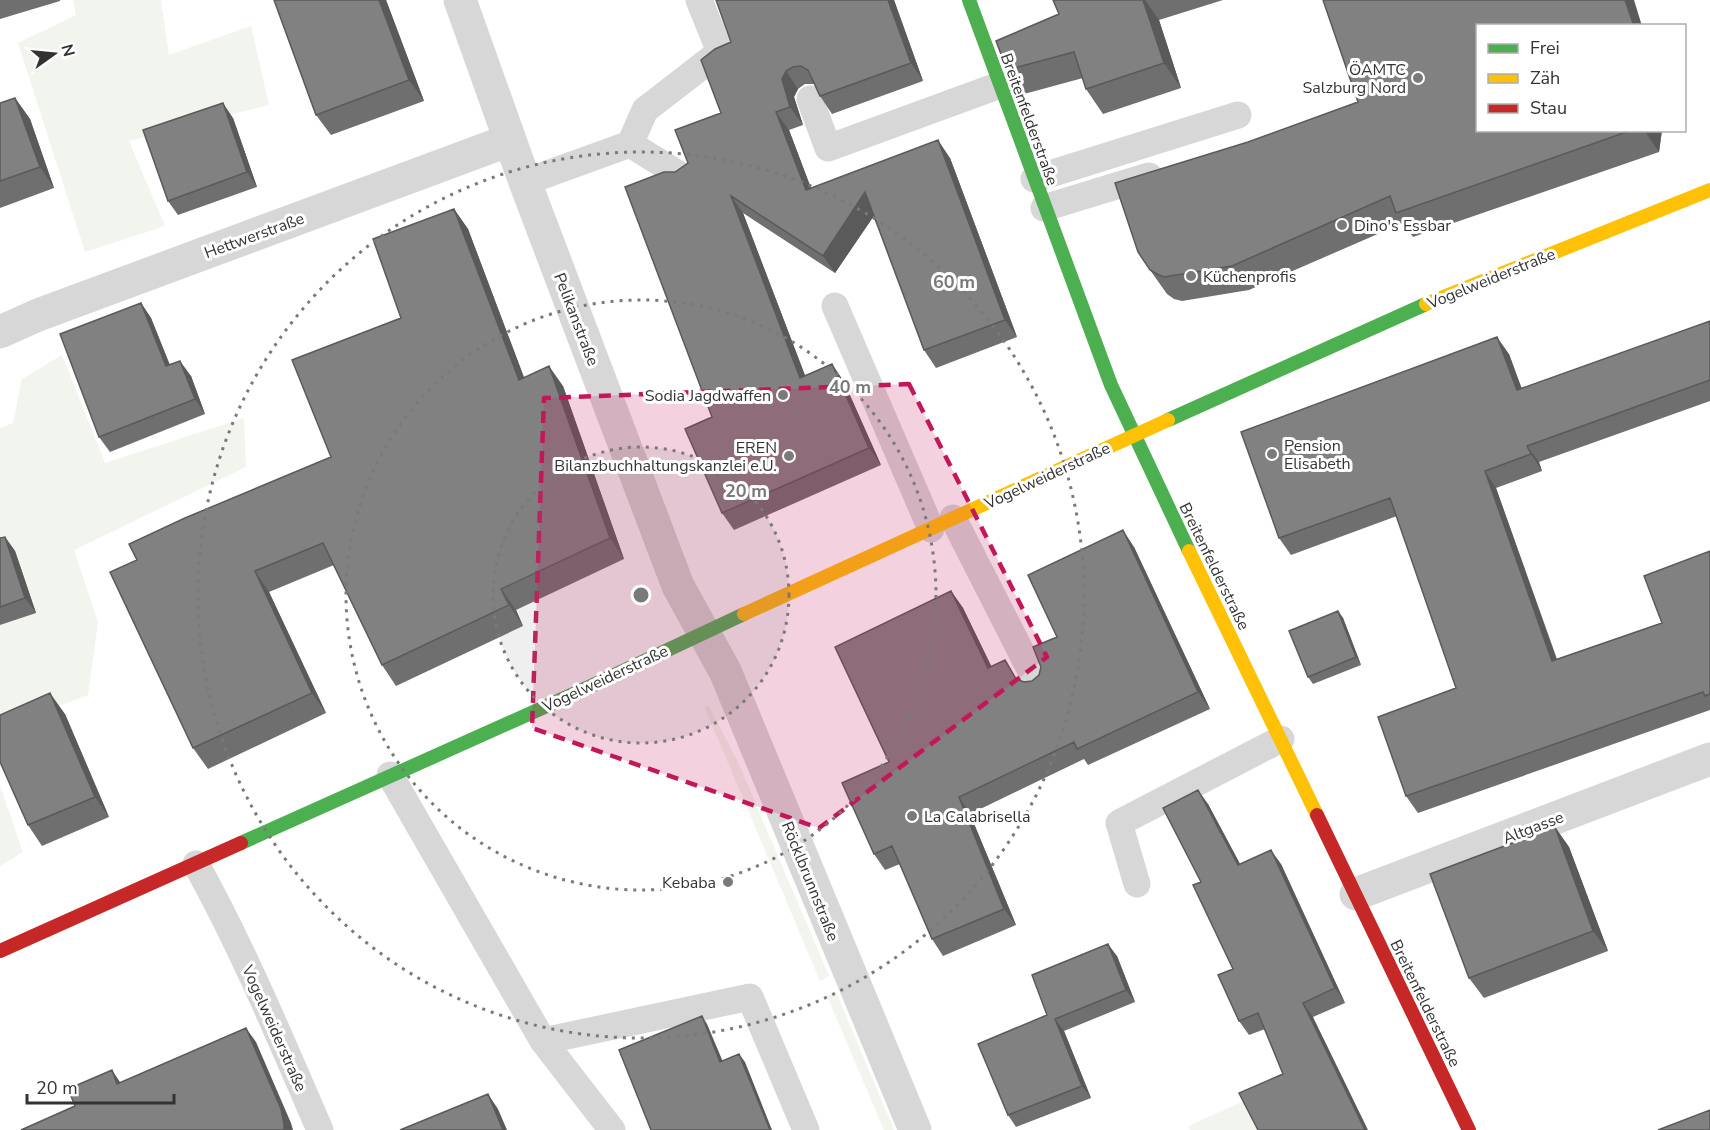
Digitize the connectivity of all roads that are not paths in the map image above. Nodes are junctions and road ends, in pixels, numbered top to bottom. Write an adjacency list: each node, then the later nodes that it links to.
1 (460, 0): 7 (street, Pelikanstraße)
2 (699, 0): 8 (lane)
3 (969, 0): 4 (main road, Breitenfelderstraße)
4 (1000, 85): 5 (lane); 11 (main road, Breitenfelderstraße)
5 (810, 99)
6 (1238, 115): 11 (lane)
7 (510, 140): 12 (street, Pelikanstraße); 16 (street, Hettwerstraße)
8 (630, 144): 10 (lane); 12 (lane)
9 (1172, 169): 14 (lane)
10 (680, 175)
11 (1034, 179): 14 (main road, Breitenfelderstraße)
12 (525, 182): 19 (street, Pelikanstraße)
13 (1710, 190): 17 (main road, Vogelweiderstraße)
14 (1044, 208): 17 (main road, Breitenfelderstraße)
15 (834, 306): 18 (lane)
16 (0, 332)
17 (1133, 435): 18 (main road, Vogelweiderstraße); 21 (main road, Breitenfelderstraße)
18 (942, 523): 19 (main road, Vogelweiderstraße); 20 (lane)
19 (705, 633): 23 (main road, Vogelweiderstraße); 32 (street, Röcklbrunnstraße)
20 (1036, 683)
21 (1281, 739): 25 (lane); 26 (main road, Breitenfelderstraße)
22 (1710, 759): 26 (street, Altgasse)
23 (390, 775): 24 (main road, Vogelweiderstraße); 28 (lane)
24 (196, 864): 27 (main road, Vogelweiderstraße); 29 (lane, Vogelweiderstraße)
25 (1137, 884)
26 (1356, 894): 33 (main road, Breitenfelderstraße)
27 (0, 951)
28 (543, 1041): 30 (lane); 31 (lane)
29 (320, 1130)
30 (612, 1130)
31 (806, 1130)
32 (915, 1130)
33 (1469, 1130)

